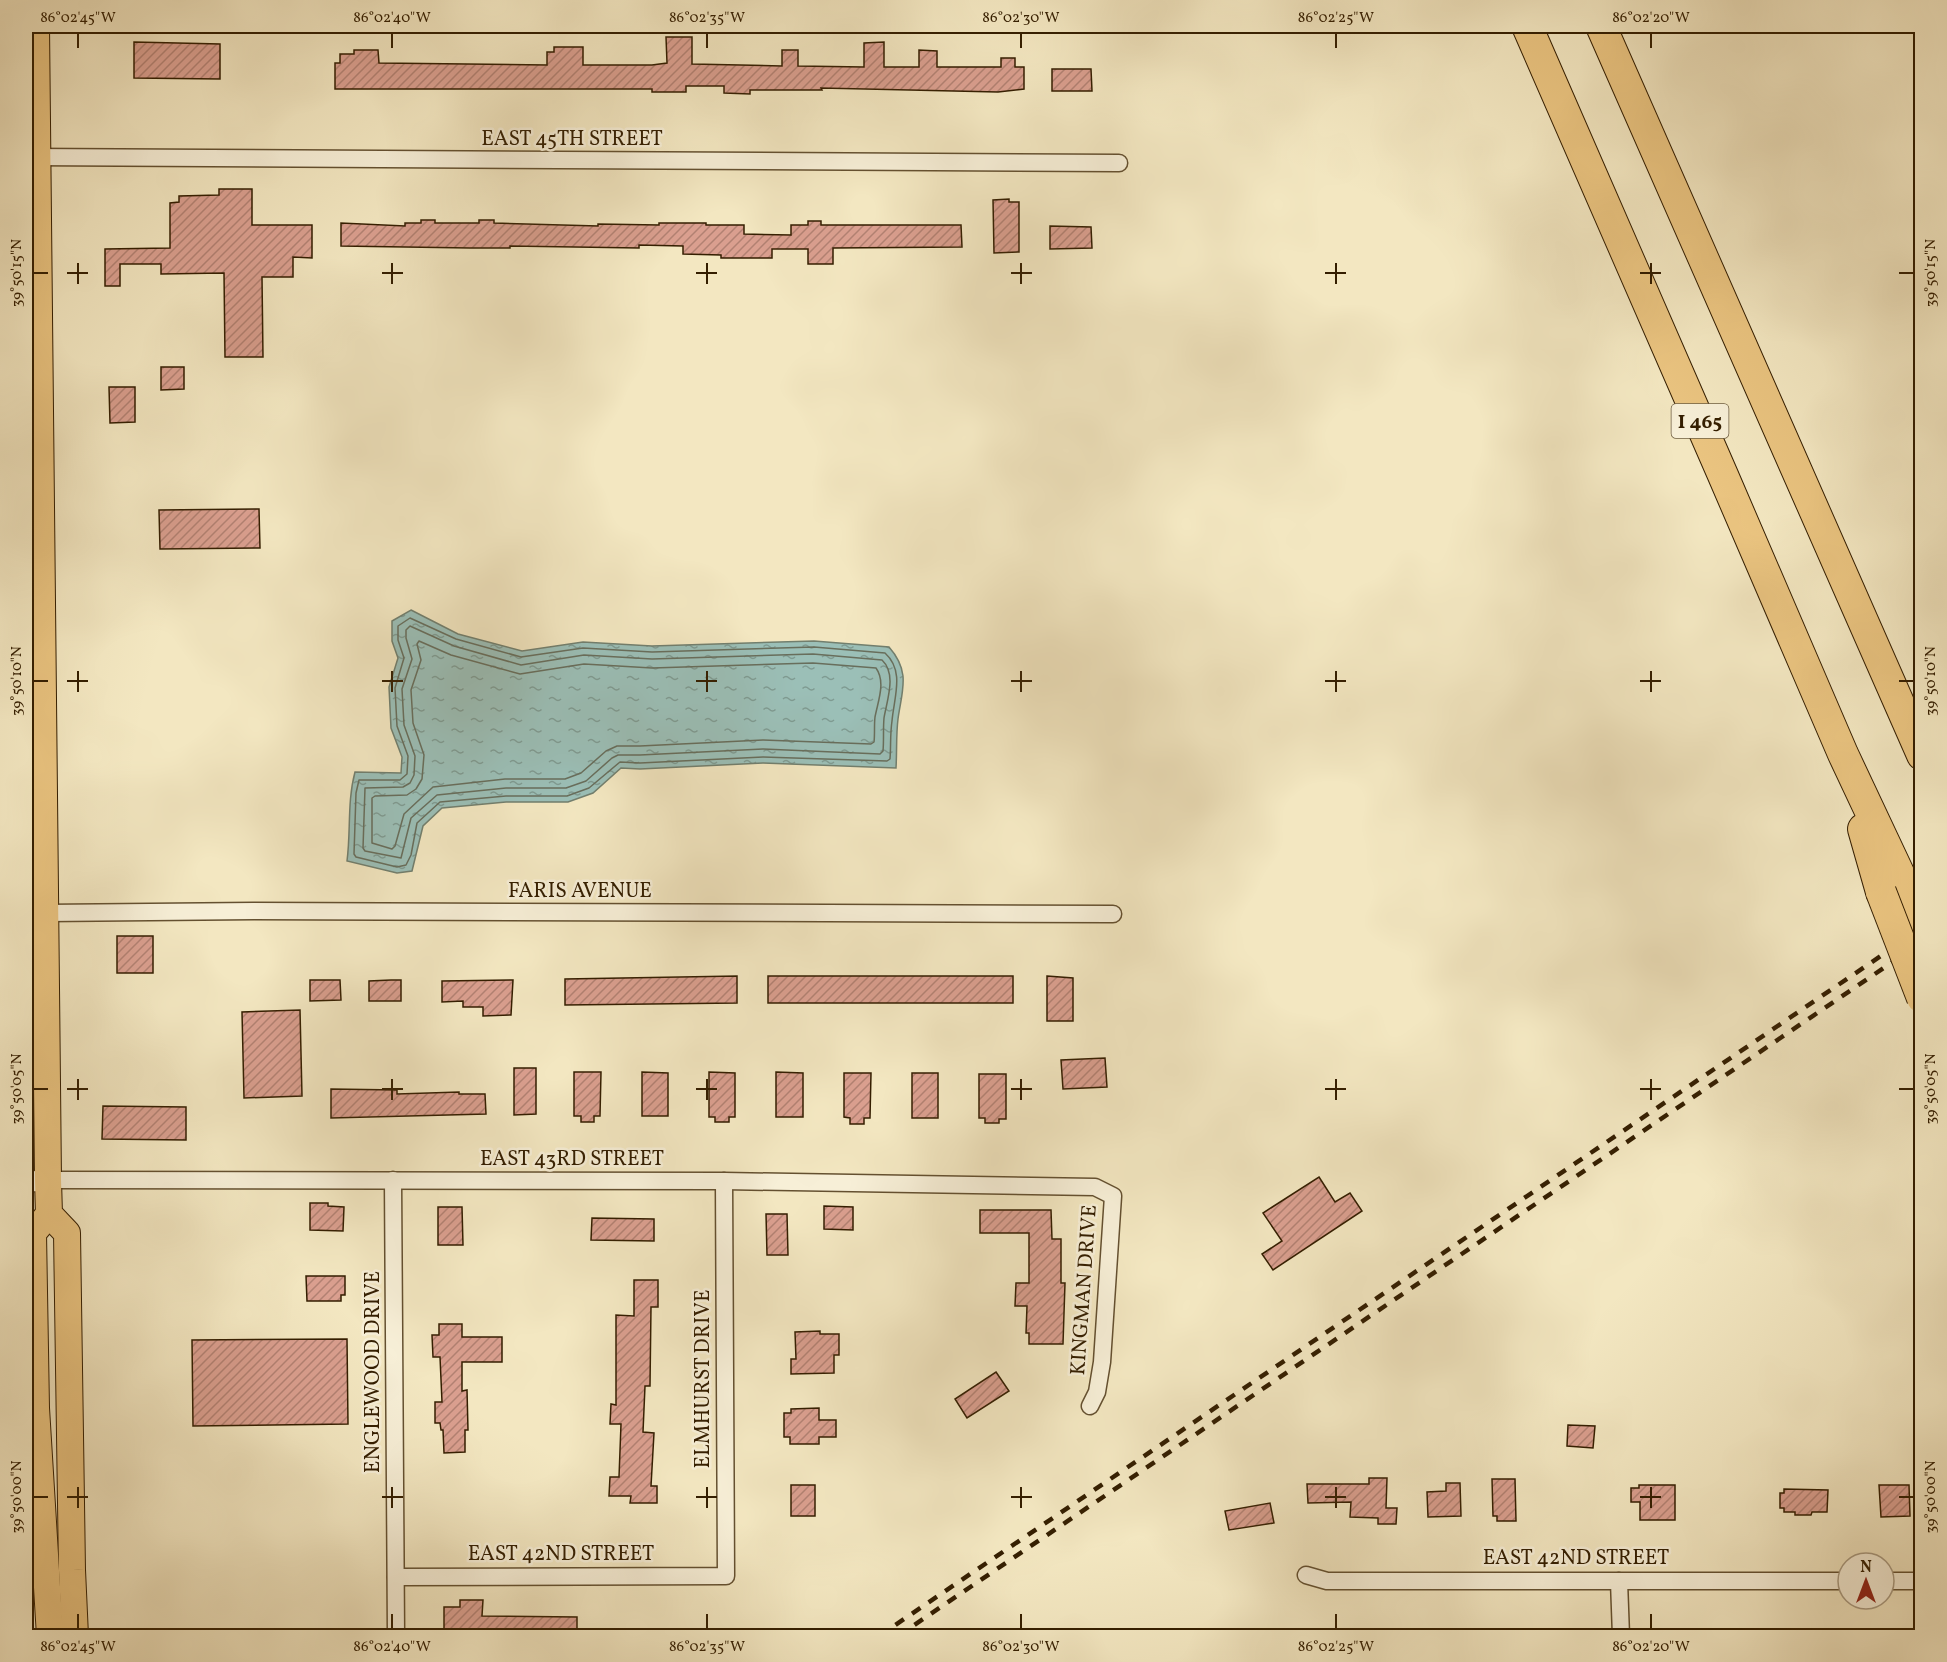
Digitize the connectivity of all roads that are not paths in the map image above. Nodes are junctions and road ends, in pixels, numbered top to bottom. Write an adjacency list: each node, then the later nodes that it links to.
1 (36, 26): 4 (main road)
2 (1527, 26): 11 (highway, I 465)
3 (1601, 26): 7 (highway)
4 (31, 157): 5 (street, EAST 45TH STREET); 6 (main road)
5 (1119, 163)
6 (33, 502): 10 (main road)
7 (1851, 592): 8 (highway); 9 (highway)
8 (1922, 726)
9 (1922, 755)
10 (36, 880): 13 (main road)
11 (1892, 885): 14 (highway); 15 (highway, bridge)
12 (1113, 914): 13 (street, FARIS AVENUE)
13 (39, 915): 18 (main road)
14 (1922, 922)
15 (1922, 998)
16 (393, 1180): 17 (street, EAST 43RD STREET); 18 (street, EAST 43RD STREET); 24 (street, ENGLEWOOD DRIVE)
17 (723, 1180): 19 (street, EAST 43RD STREET); 23 (street, ELMHURST DRIVE)
18 (37, 1181): 20 (main road)
19 (1095, 1187): 21 (street, KINGMAN DRIVE)
20 (49, 1214): 29 (main road); 30 (main road)
21 (1089, 1406)
22 (1306, 1575): 25 (street, EAST 42ND STREET)
23 (726, 1576): 24 (street, EAST 42ND STREET)
24 (396, 1577): 31 (street, ENGLEWOOD DRIVE)
25 (1619, 1581): 26 (street, EAST 42ND STREET); 32 (street)
26 (1836, 1581)
27 (1896, 1581): 28 (street)
28 (1922, 1581)
29 (50, 1636)
30 (75, 1636)
31 (396, 1636)
32 (1621, 1636)

